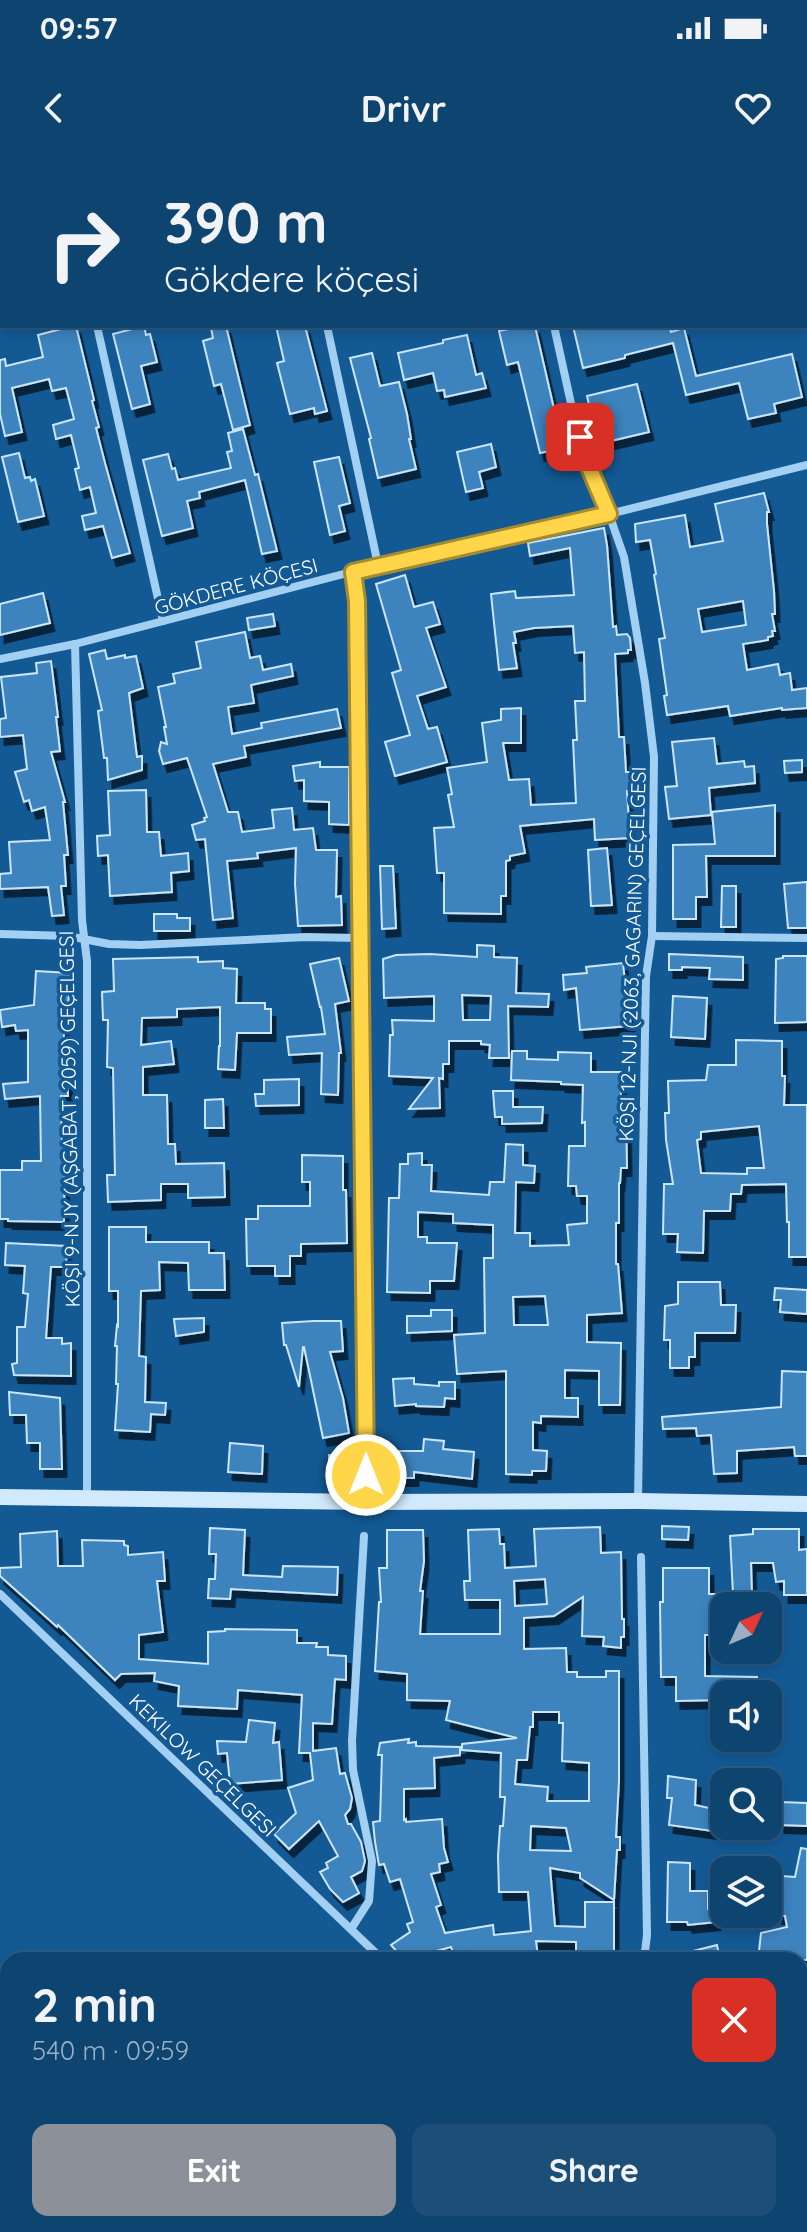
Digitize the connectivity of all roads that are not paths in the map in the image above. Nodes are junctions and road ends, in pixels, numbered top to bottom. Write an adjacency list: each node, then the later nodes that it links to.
1 (97, 328): 8 (street)
2 (327, 328): 6 (street)
3 (554, 328): 5 (street, KÖŞI 12-NJI (2063, GAGARIN) GEÇELGESI)
4 (807, 465): 5 (street, GÖKDERE KÖÇESI)
5 (609, 514): 6 (street, GÖKDERE KÖÇESI); 12 (street, KÖŞI 12-NJI (2063, GAGARIN) GEÇELGESI)
6 (378, 565): 7 (street, GÖKDERE KÖÇESI)
7 (353, 572): 8 (street, GÖKDERE KÖÇESI); 13 (street)
8 (163, 621): 9 (street, GÖKDERE KÖÇESI)
9 (75, 644): 10 (street, GÖKDERE KÖÇESI); 15 (street, KÖŞI 9-NJY (AŞGABAT, 2059) GEÇELGESI)
10 (0, 659)
11 (0, 934): 15 (street)
12 (652, 936): 14 (street); 19 (street, KÖŞI 12-NJI (2063, GAGARIN) GEÇELGESI)
13 (359, 938): 15 (street); 16 (street)
14 (807, 938)
15 (85, 939): 18 (street, KÖŞI 9-NJY (AŞGABAT, 2059) GEÇELGESI)
16 (366, 1475)
17 (0, 1497): 18 (main road)
18 (87, 1498): 19 (main road)
19 (638, 1501): 20 (main road)
20 (807, 1504)
21 (364, 1536): 24 (street)
22 (641, 1557): 26 (street)
23 (0, 1594): 24 (street, KEKILOW GEÇELGESI)
24 (351, 1929): 25 (street, KEKILOW GEÇELGESI)
25 (375, 1952)
26 (645, 1952)

